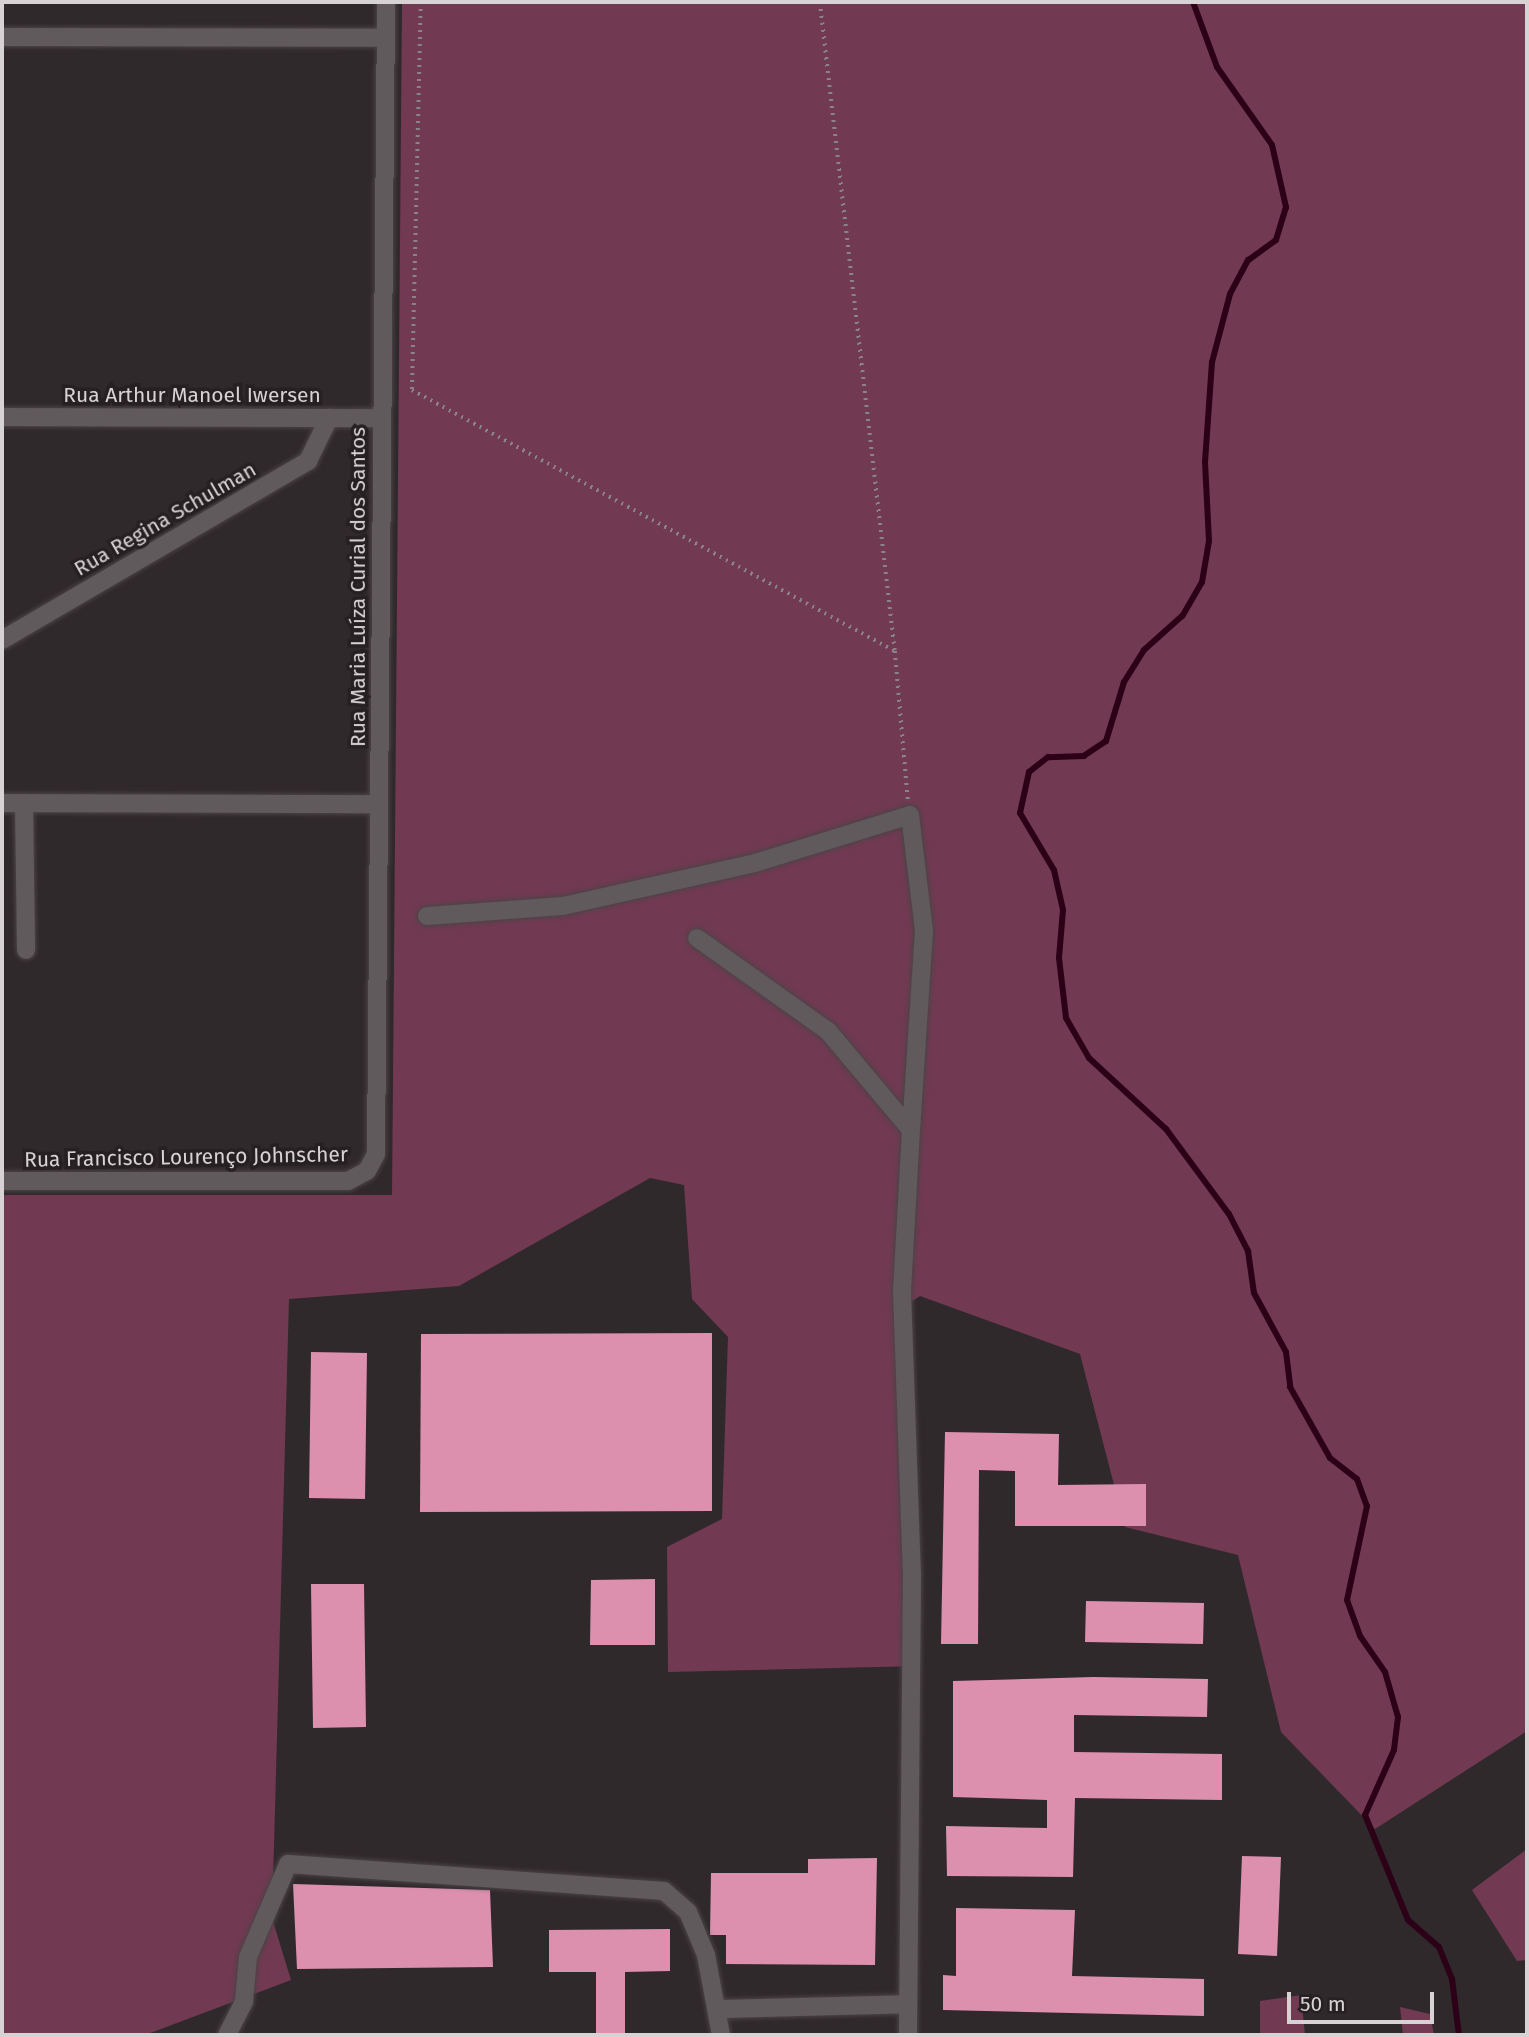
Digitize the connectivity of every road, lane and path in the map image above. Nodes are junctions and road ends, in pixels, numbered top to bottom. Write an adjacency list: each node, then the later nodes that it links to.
1 (386, 2): 5 (street, Rua Maria Luíza Curial dos Santos)
2 (421, 2): 10 (path)
3 (820, 2): 10 (path)
4 (2, 37): 5 (street)
5 (385, 38): 8 (street, Rua Maria Luíza Curial dos Santos)
6 (2, 417): 7 (street, Rua Arthur Manoel Iwersen)
7 (329, 418): 8 (street, Rua Arthur Manoel Iwersen); 9 (street, Rua Regina Schulman)
8 (382, 418): 13 (street, Rua Maria Luíza Curial dos Santos)
9 (2, 640)
10 (895, 651): 14 (path)
11 (2, 803): 12 (street)
12 (24, 803): 13 (street); 17 (street)
13 (379, 804): 19 (street, Rua Maria Luíza Curial dos Santos)
14 (910, 816): 15 (street); 18 (street)
15 (427, 916)
16 (697, 938): 18 (street)
17 (26, 950)
18 (911, 1130): 21 (street)
19 (368, 1171): 20 (street, Rua Francisco Lourenço Johnscher)
20 (2, 1181)
21 (907, 2004): 22 (street); 25 (street)
22 (721, 2010): 23 (street); 24 (street)
23 (227, 2035)
24 (722, 2035)
25 (908, 2035)

